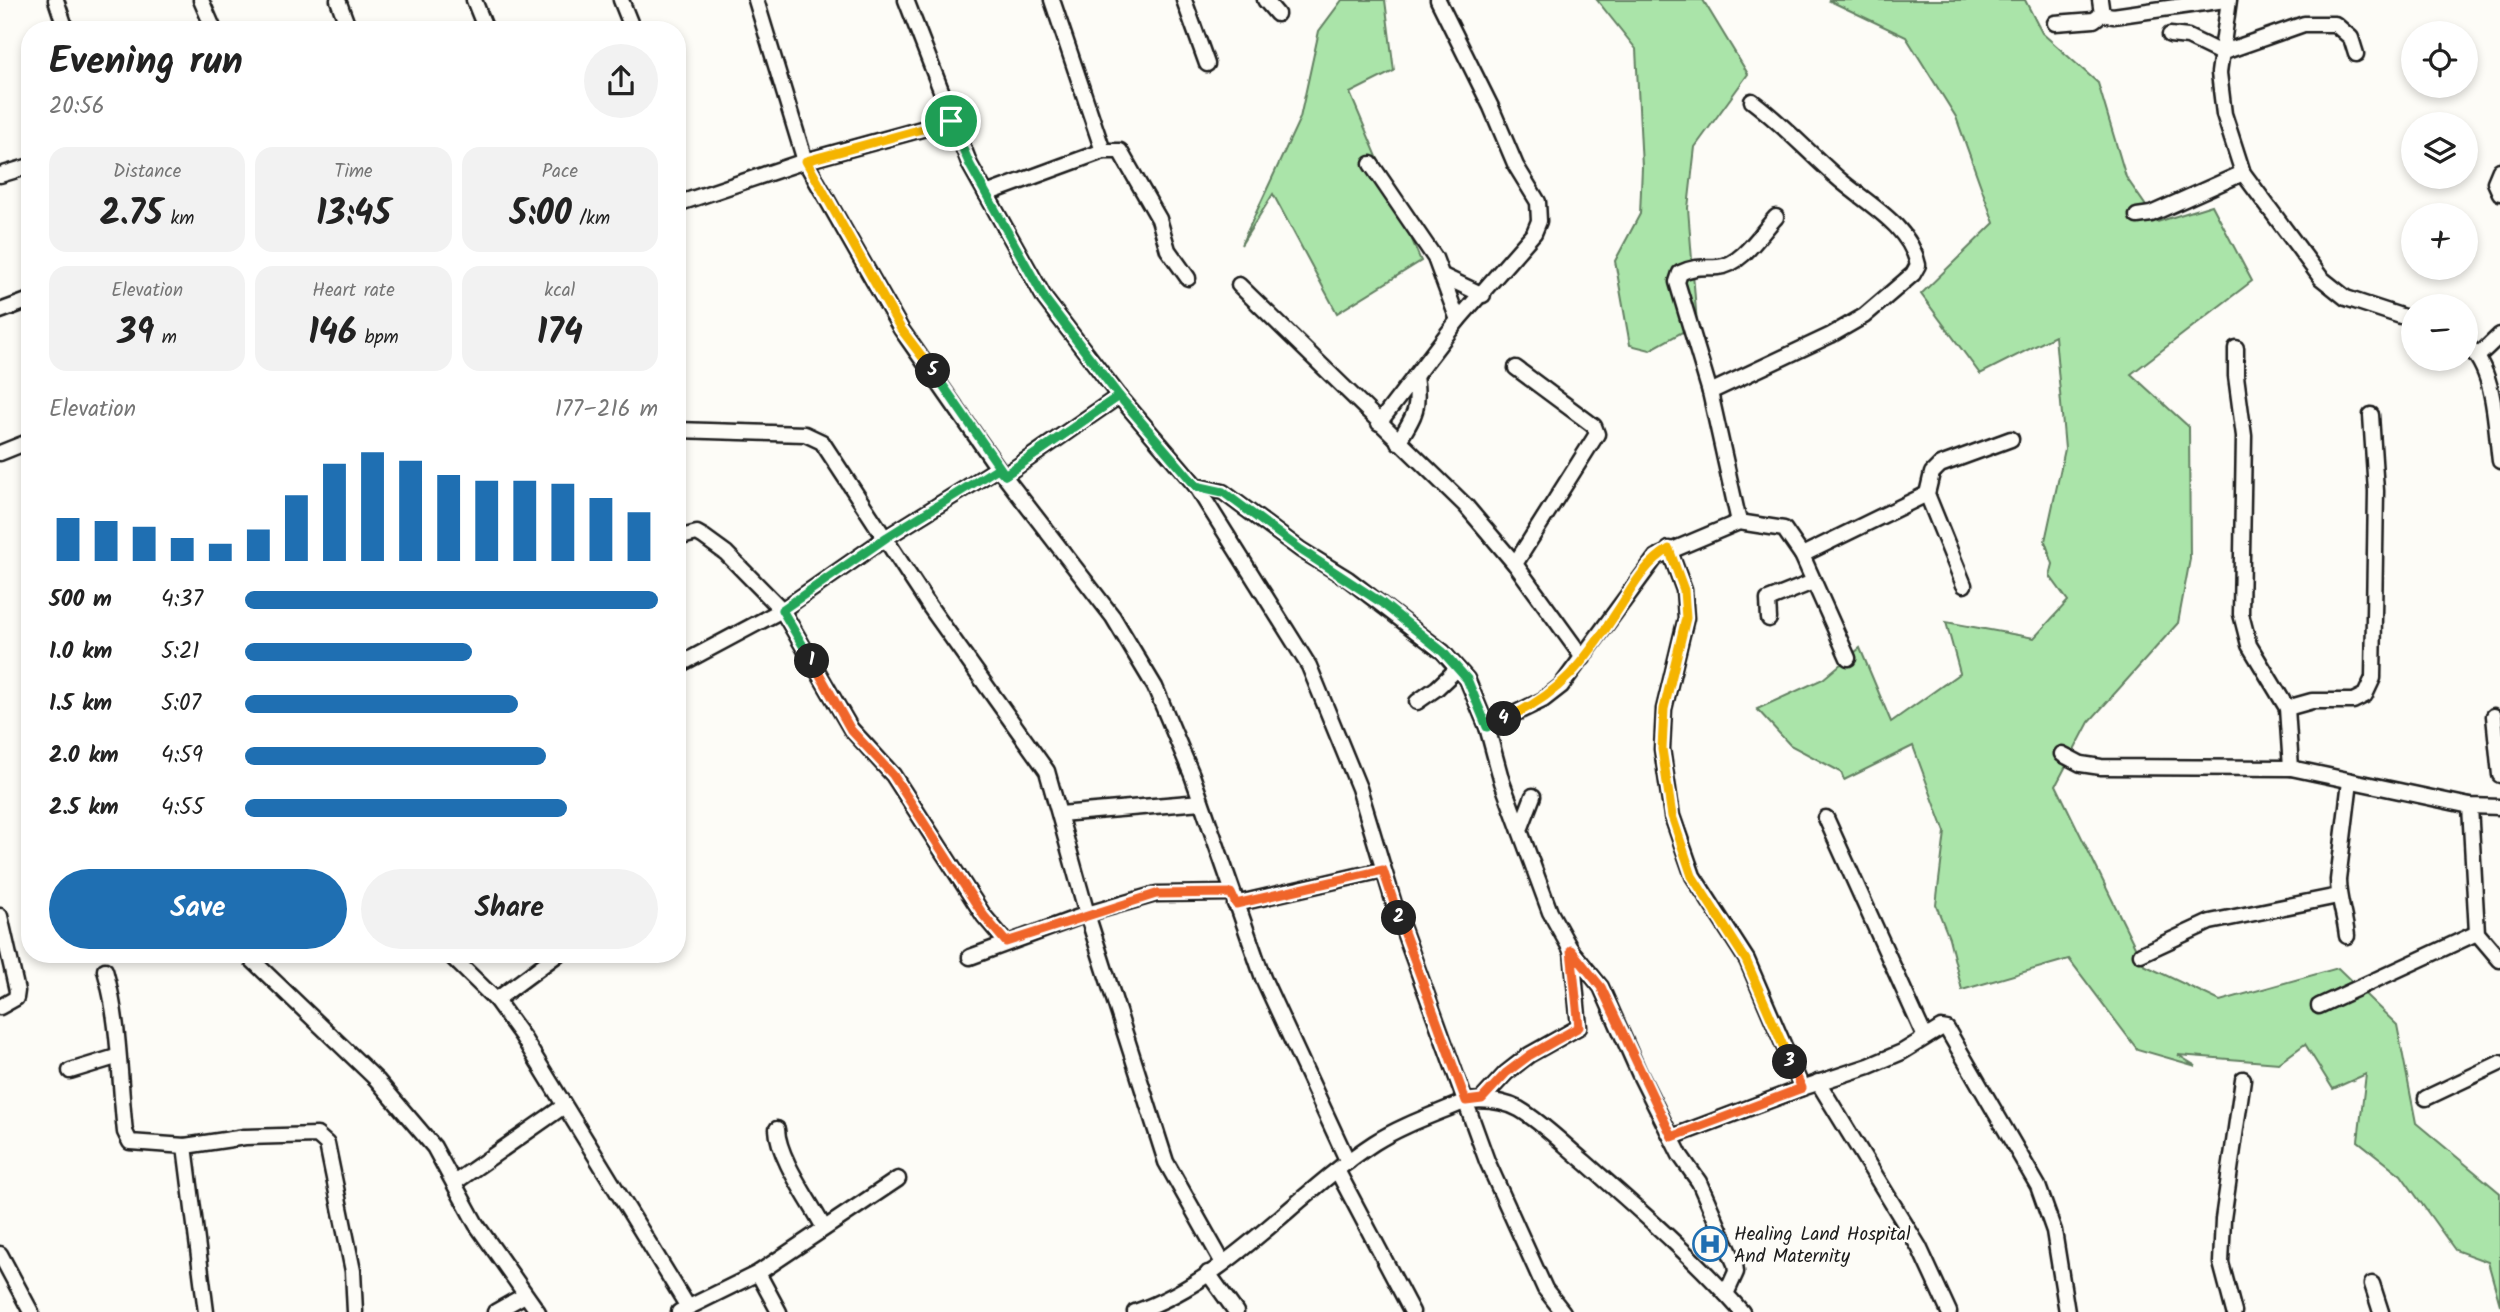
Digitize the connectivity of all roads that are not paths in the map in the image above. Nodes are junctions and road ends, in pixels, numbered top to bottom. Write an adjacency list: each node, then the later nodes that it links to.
1 (57, 0): 15 (street)
2 (201, 0): 16 (street)
3 (338, 0): 17 (street)
4 (474, 0): 18 (street)
5 (621, 0): 19 (street)
6 (756, 0): 28 (street)
7 (906, 0): 26 (street)
8 (1052, 0): 27 (street)
9 (1184, 0): 24 (street)
10 (1265, 0): 14 (street)
11 (1438, 0): 42 (street)
12 (2227, 0): 13 (street); 22 (street)
13 (2101, 7): 20 (street)
14 (1277, 14)
15 (63, 21)
16 (210, 21)
17 (346, 21)
18 (482, 21)
19 (629, 21)
20 (2055, 23)
21 (2170, 35): 22 (street)
22 (2221, 53): 23 (street); 32 (street)
23 (2356, 54)
24 (1207, 64)
25 (1752, 101): 52 (street)
26 (951, 121): 28 (street); 35 (street)
27 (1103, 151): 35 (street); 40 (street)
28 (806, 161): 36 (street); 62 (street)
29 (1371, 164): 39 (street)
30 (21, 169): 33 (street)
31 (2500, 170): 34 (street)
32 (2243, 173): 37 (street); 45 (street)
33 (0, 175)
34 (2500, 193)
35 (986, 194): 53 (street)
36 (686, 201)
37 (2137, 216)
38 (1776, 217): 52 (street)
39 (1443, 276): 42 (street); 46 (street)
40 (1188, 278)
41 (1239, 285): 55 (street)
42 (1483, 295): 46 (street)
43 (21, 303): 44 (street)
44 (0, 311)
45 (2401, 316)
46 (1458, 320): 51 (street)
47 (2500, 335): 49 (street)
48 (2236, 348): 80 (street)
49 (2479, 355): 61 (street)
50 (1516, 368): 70 (street)
51 (1415, 376): 55 (street); 58 (street)
52 (1710, 392): 65 (street)
53 (1119, 396): 62 (street); 63 (street)
54 (2371, 415): 80 (street)
55 (1379, 423): 58 (street)
56 (686, 430): 67 (street)
57 (2011, 439): 64 (street)
58 (1398, 442): 70 (street)
59 (21, 445): 60 (street)
60 (0, 453)
61 (2500, 461)
62 (1002, 472): 67 (street); 88 (street)
63 (1196, 486): 78 (street); 94 (street)
64 (1927, 494): 69 (street); 72 (street)
65 (1739, 522): 68 (street); 69 (street)
66 (686, 536): 73 (street)
67 (887, 537): 73 (street); 91 (street)
68 (1669, 549): 75 (street); 119 (street)
69 (1802, 555): 71 (street)
70 (1515, 564): 75 (street)
71 (1813, 582): 74 (street); 76 (street)
72 (1964, 585)
73 (782, 610): 77 (street); 101 (street)
74 (1769, 619)
75 (1583, 658): 82 (street)
76 (1847, 659)
77 (686, 661)
78 (1457, 668): 79 (street); 82 (street)
79 (1417, 702)
80 (2287, 708): 84 (street)
81 (2494, 716): 85 (street)
82 (1487, 727): 93 (street)
83 (2062, 754): 84 (street)
84 (2291, 768): 86 (street)
85 (2500, 775)
86 (2350, 781): 89 (street); 95 (street)
87 (1533, 796): 93 (street)
88 (1201, 802): 91 (street); 96 (street)
89 (2470, 806): 90 (street); 99 (street)
90 (2500, 807)
91 (1060, 814): 97 (street)
92 (1826, 818): 113 (street)
93 (1520, 830): 102 (street)
94 (1383, 870): 96 (street); 122 (street)
95 (2338, 896): 100 (street); 103 (street)
96 (1233, 899): 97 (street); 127 (street)
97 (1087, 914): 101 (street); 132 (street)
98 (0, 916): 112 (street)
99 (2477, 933): 105 (street); 111 (street)
100 (2347, 936)
101 (1006, 942): 104 (street)
102 (1571, 950): 121 (street); 125 (street)
103 (2141, 954)
104 (970, 957)
105 (2500, 960)
106 (255, 963): 129 (street)
107 (458, 963): 110 (street)
108 (546, 963): 110 (street)
109 (105, 970): 114 (street)
110 (496, 1000): 123 (street)
111 (2319, 1006)
112 (0, 1007)
113 (1925, 1037): 118 (street); 151 (street)
114 (116, 1057): 116 (street); 126 (street)
115 (2500, 1063): 120 (street)
116 (70, 1071)
117 (2244, 1079): 152 (street)
118 (1818, 1082): 119 (street); 150 (street)
119 (1802, 1088): 125 (street)
120 (2426, 1098)
121 (1482, 1099): 122 (street); 136 (street)
122 (1466, 1101): 127 (street); 148 (street)
123 (564, 1106): 129 (street); 138 (street)
124 (777, 1129): 130 (street)
125 (1672, 1137): 136 (street)
126 (184, 1146): 140 (street); 141 (street)
127 (1343, 1167): 132 (street); 147 (street)
128 (898, 1179): 130 (street)
129 (454, 1183): 137 (street)
130 (824, 1228): 133 (street)
131 (0, 1254): 139 (street)
132 (1223, 1263): 134 (street)
133 (758, 1273): 138 (street); 144 (street)
134 (1208, 1273): 145 (street); 146 (street)
135 (2372, 1284): 153 (street)
136 (1726, 1294): 149 (street)
137 (525, 1295): 142 (street); 143 (street)
138 (683, 1310)
139 (31, 1312)
140 (206, 1312)
141 (355, 1312)
142 (495, 1312)
143 (538, 1312)
144 (779, 1312)
145 (1135, 1312)
146 (1236, 1312)
147 (1412, 1312)
148 (1563, 1312)
149 (1742, 1312)
150 (1949, 1312)
151 (2067, 1312)
152 (2234, 1312)
153 (2381, 1312)

